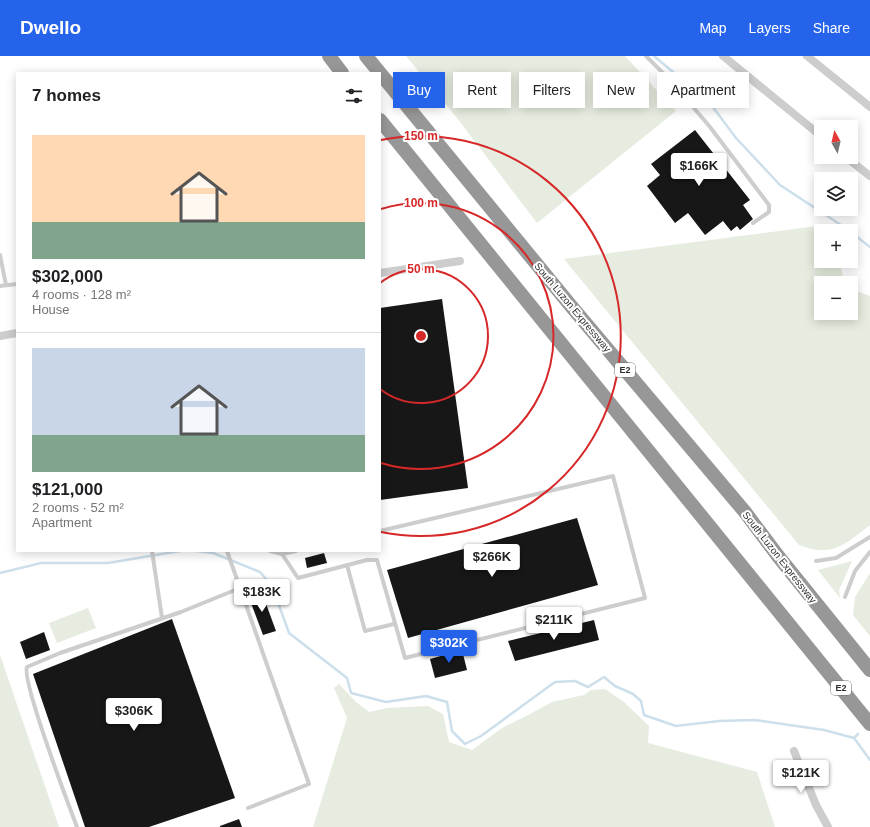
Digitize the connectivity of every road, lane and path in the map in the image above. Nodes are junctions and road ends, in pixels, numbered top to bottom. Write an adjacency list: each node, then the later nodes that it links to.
1 (329, 56): 6 (highway)
2 (366, 56): 7 (highway, South Luzon Expressway / E2)
3 (646, 56): 14 (lane)
4 (723, 56): 11 (street)
5 (807, 56): 9 (street)
6 (341, 72)
7 (379, 72)
8 (381, 74): 37 (highway, South Luzon Expressway / E2)
9 (870, 107)
10 (381, 121): 38 (highway, E2)
11 (814, 130)
12 (855, 164): 13 (street)
13 (870, 176)
14 (753, 223)
15 (0, 255): 19 (lane)
16 (460, 261): 17 (street)
17 (381, 273)
18 (16, 284): 19 (lane)
19 (6, 285): 20 (lane)
20 (0, 286)
21 (16, 333): 22 (street)
22 (0, 336)
23 (381, 531): 36 (lane)
24 (870, 537): 31 (lane)
25 (152, 552): 35 (lane)
26 (227, 552): 33 (lane)
27 (274, 552): 30 (lane)
28 (291, 552): 30 (lane)
29 (870, 552): 34 (lane)
30 (282, 554): 32 (lane)
31 (816, 561)
32 (347, 565): 36 (lane); 36 (lane)
33 (240, 588): 35 (lane); 40 (lane)
34 (845, 597)
35 (162, 618): 41 (lane)
36 (394, 624)
37 (870, 670)
38 (870, 724)
39 (794, 751): 42 (street)
40 (248, 808)
41 (77, 827)
42 (828, 827)

